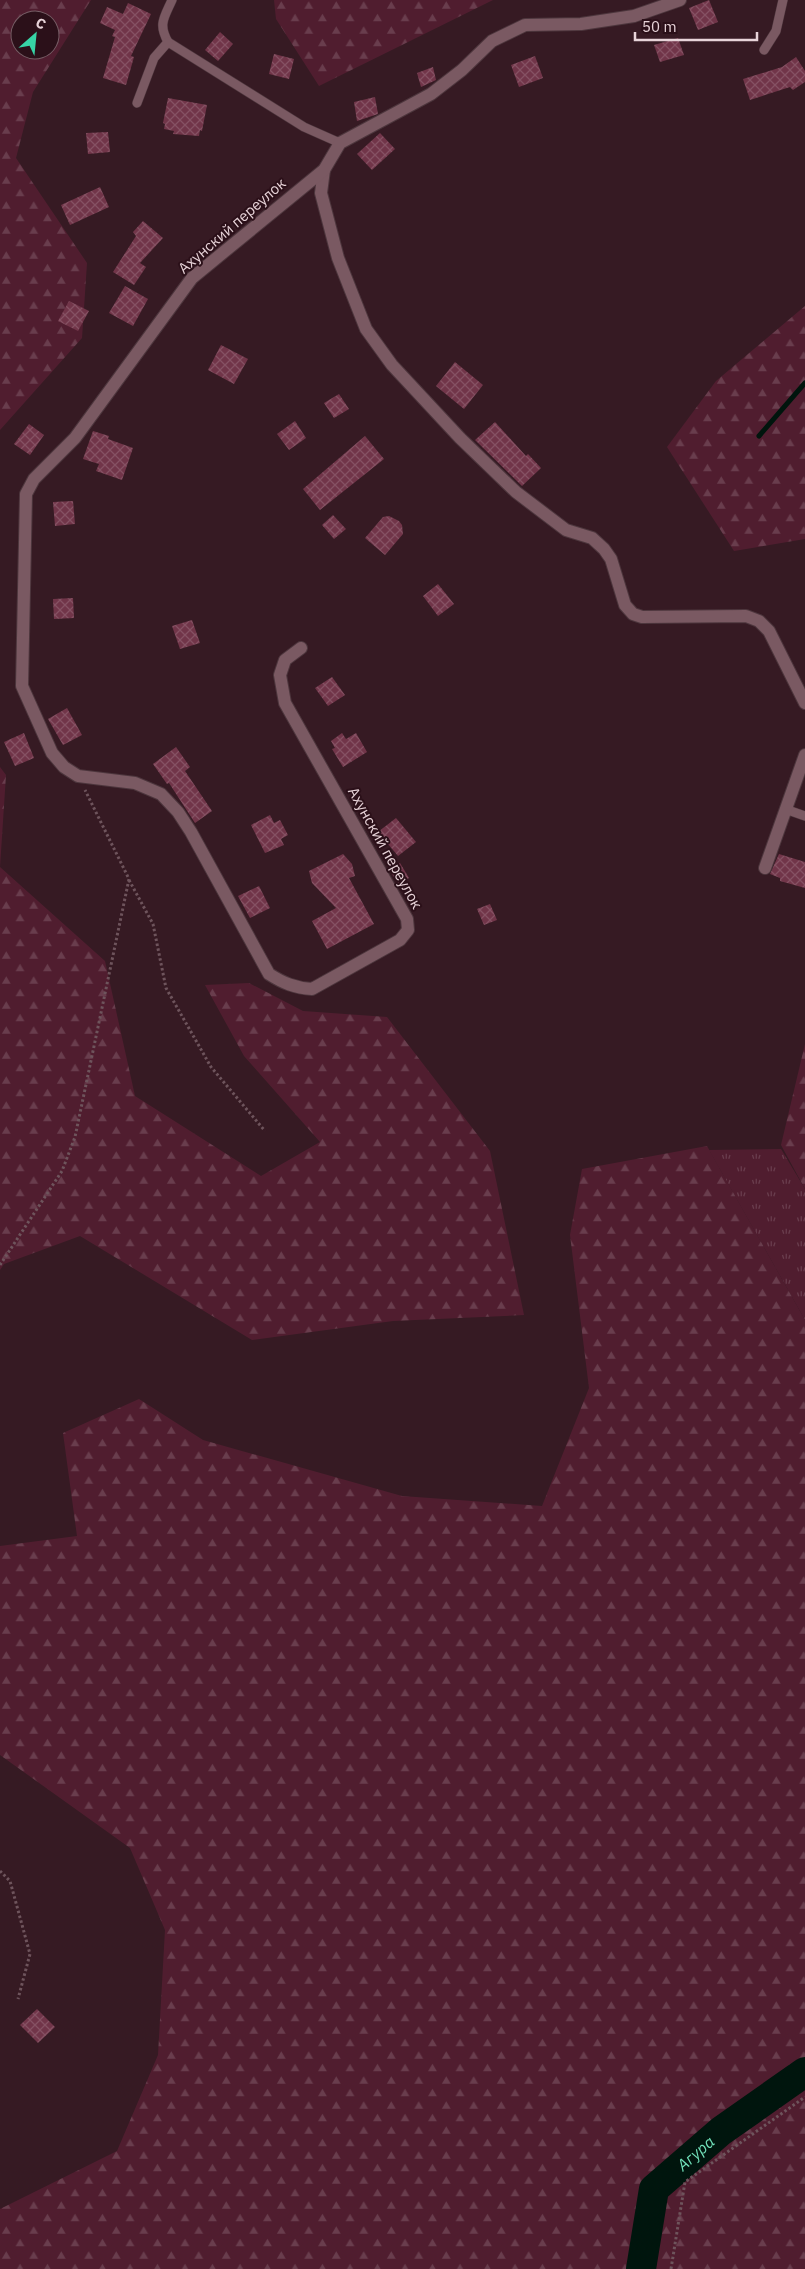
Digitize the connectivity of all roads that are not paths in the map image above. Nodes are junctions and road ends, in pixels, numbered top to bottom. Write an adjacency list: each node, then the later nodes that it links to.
1 (172, 0): 4 (lane)
2 (680, 0): 7 (street, Ахунский переулок)
3 (783, 0): 5 (lane)
4 (168, 42): 6 (lane); 7 (lane)
5 (764, 50)
6 (137, 103)
7 (340, 144): 8 (street, Ахунский переулок)
8 (324, 170): 9 (street, Ахунский переулок); 10 (street)
9 (301, 648)
10 (805, 703)
11 (805, 755): 12 (street)
12 (785, 809): 13 (lane); 14 (street)
13 (805, 816)
14 (765, 868)

